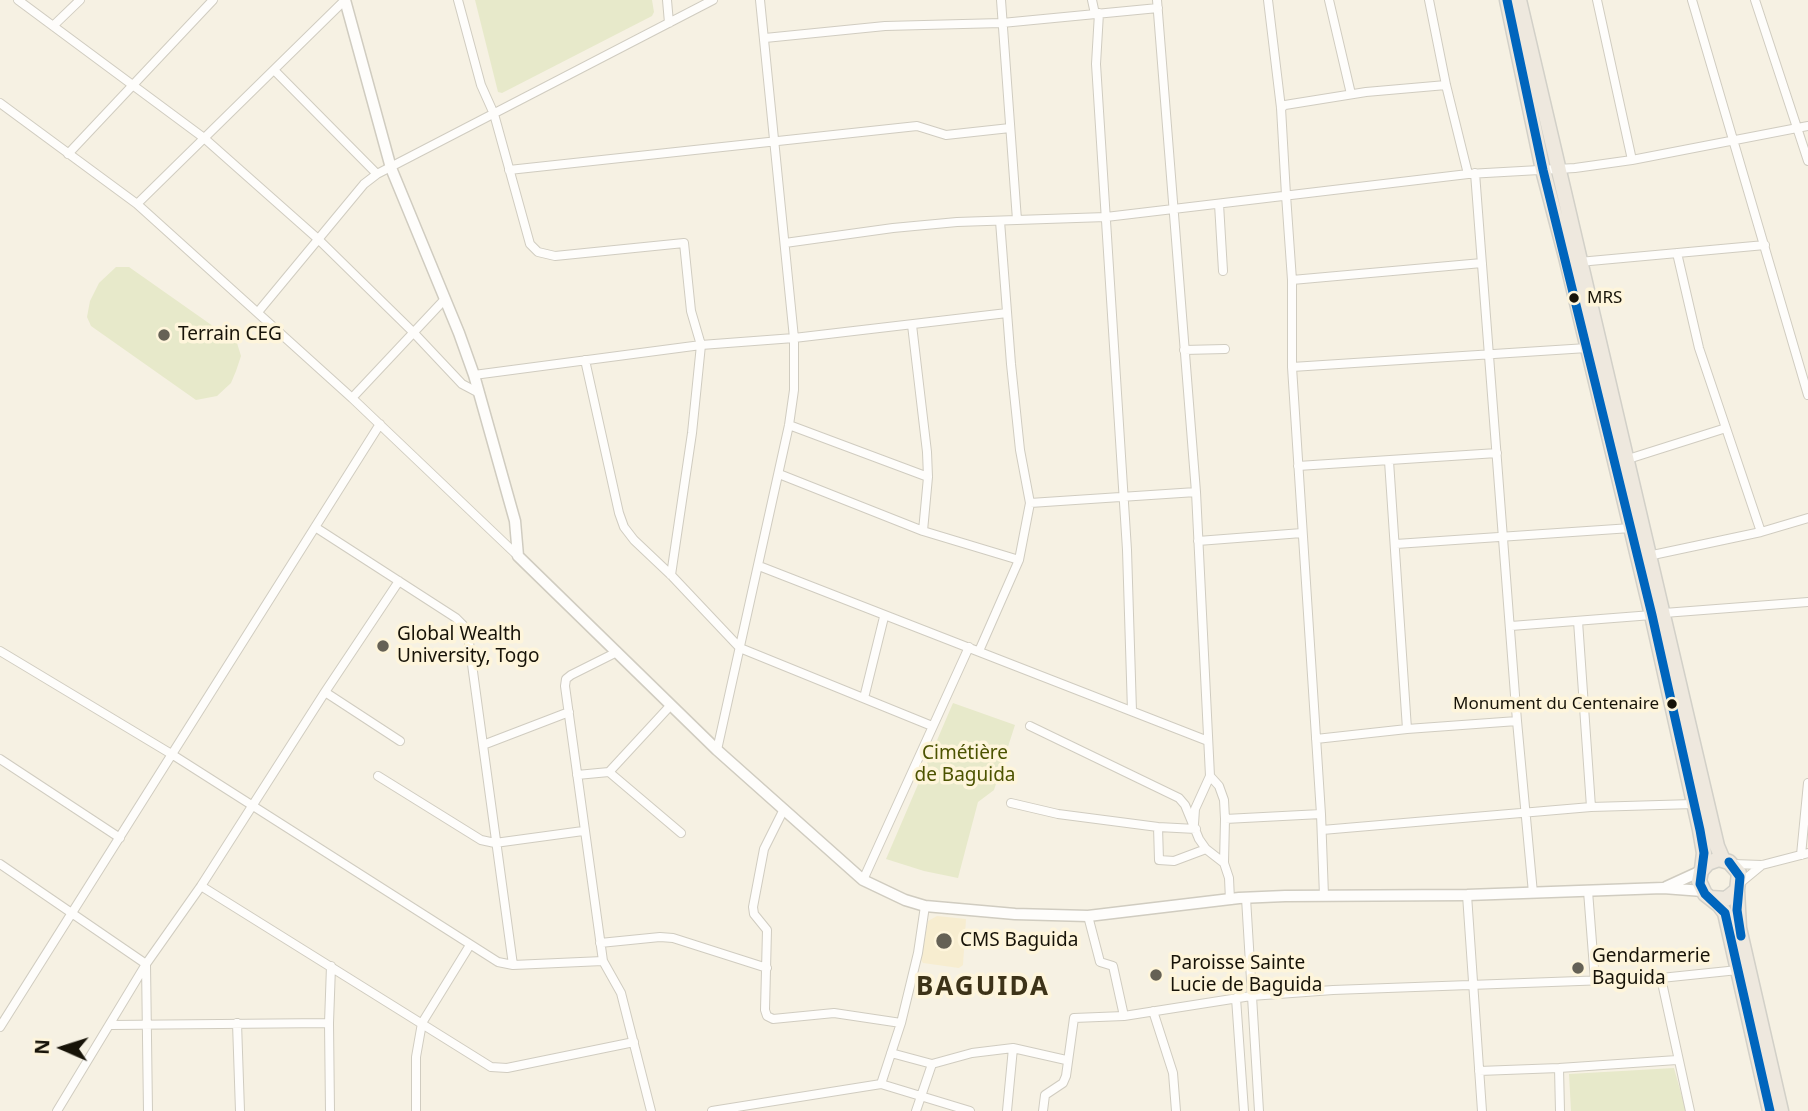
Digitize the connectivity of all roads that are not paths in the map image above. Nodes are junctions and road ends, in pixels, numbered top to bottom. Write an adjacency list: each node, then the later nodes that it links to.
1 (18, 0): 23 (street)
2 (80, 0): 23 (street)
3 (213, 0): 27 (street)
4 (345, 0): 25 (street); 41 (street)
5 (458, 0): 31 (street)
6 (667, 0): 21 (street)
7 (713, 0): 21 (street)
8 (760, 0): 24 (street)
9 (1001, 0): 22 (street)
10 (1092, 0): 20 (street)
11 (1268, 0): 30 (street)
12 (1329, 0): 28 (street)
13 (1429, 0): 26 (street)
14 (1507, 0): 42 (highway)
15 (1518, 0): 42 (highway)
16 (1597, 0): 39 (street)
17 (1692, 0): 36 (street)
18 (1755, 0): 34 (street)
19 (1157, 4): 20 (street); 49 (street)
20 (1097, 14): 22 (street); 50 (street)
21 (669, 23): 31 (street)
22 (1002, 23): 24 (street); 33 (street)
23 (53, 26): 27 (street)
24 (765, 38): 37 (street)
25 (274, 70): 35 (street); 44 (street)
26 (1446, 85): 28 (street); 45 (street)
27 (133, 86): 35 (street); 38 (street)
28 (1351, 94): 30 (street)
29 (0, 103): 38 (street)
30 (1281, 108): 46 (street)
31 (494, 114): 41 (street); 43 (street)
32 (1808, 126): 34 (street)
33 (1010, 128): 37 (street); 51 (street)
34 (1796, 128): 36 (street); 40 (street)
35 (204, 138): 47 (street); 53 (street)
36 (1732, 140): 39 (street); 55 (street)
37 (775, 142): 43 (street); 54 (street)
38 (68, 154): 47 (street)
39 (1632, 160): 42 (street)
40 (1808, 161)
41 (391, 168): 44 (street); 61 (street)
42 (1550, 169): 45 (street); 57 (highway); 68 (highway)
43 (509, 170): 67 (street)
44 (377, 174): 53 (street)
45 (1472, 174): 46 (street); 58 (street)
46 (1286, 195): 48 (street); 60 (street)
47 (137, 204): 62 (street)
48 (1219, 204): 49 (street); 59 (street)
49 (1174, 209): 50 (street); 70 (street)
50 (1106, 217): 51 (street); 88 (street)
51 (1017, 220): 52 (street)
52 (1000, 221): 54 (street); 63 (street)
53 (318, 239): 62 (street); 65 (street)
54 (785, 243): 66 (street)
55 (1765, 245): 56 (street); 76 (street)
56 (1677, 253): 57 (street); 80 (street)
57 (1579, 262): 82 (highway)
58 (1482, 263): 60 (street); 71 (street)
59 (1223, 271)
60 (1292, 280): 73 (street)
61 (446, 299): 65 (street); 74 (street)
62 (258, 312): 77 (street)
63 (1007, 313): 64 (street); 89 (street)
64 (912, 325): 66 (street); 86 (street)
65 (413, 332): 75 (street); 77 (street)
66 (794, 338): 67 (street); 79 (street)
67 (701, 345): 72 (street); 103 (street)
68 (1587, 348): 71 (street); 92 (highway)
69 (1225, 349): 70 (street)
70 (1184, 350): 87 (street)
71 (1491, 355): 73 (street); 81 (street)
72 (585, 360): 74 (street); 103 (street)
73 (1292, 367): 84 (street)
74 (474, 375): 75 (street)
75 (479, 393): 99 (street)
76 (1808, 395)
77 (352, 398): 78 (street)
78 (380, 424): 91 (street); 99 (street)
79 (789, 425): 85 (street); 86 (street)
80 (1726, 428): 82 (street); 94 (street)
81 (1497, 453): 83 (street); 96 (street)
82 (1625, 460): 100 (highway)
83 (1389, 461): 84 (street); 98 (street)
84 (1298, 466): 95 (street)
85 (779, 474): 93 (street); 102 (street)
86 (928, 477): 93 (street)
87 (1196, 492): 88 (street); 97 (street)
88 (1124, 496): 89 (street); 118 (street)
89 (1030, 503): 101 (street)
90 (1808, 518): 94 (street)
91 (315, 527): 104 (street); 129 (street)
92 (1631, 528): 96 (street); 106 (highway)
93 (923, 531): 101 (street)
94 (1761, 532): 100 (street)
95 (1302, 533): 97 (street); 124 (street)
96 (1504, 536): 98 (street); 109 (street)
97 (1198, 541): 126 (street)
98 (1396, 544): 123 (street)
99 (518, 556): 114 (street)
100 (1648, 556): 106 (highway)
101 (1019, 561): 113 (street)
102 (759, 566): 107 (street); 111 (street)
103 (671, 575): 111 (street)
104 (399, 581): 115 (street); 127 (street)
105 (1808, 602): 106 (street)
106 (1658, 614): 108 (street); 137 (highway); 153 (highway)
107 (884, 617): 110 (street); 116 (street)
108 (1577, 621): 109 (street); 139 (street)
109 (1511, 626): 120 (street)
110 (969, 647): 113 (street); 121 (street)
111 (740, 648): 116 (street); 128 (street)
112 (0, 651): 129 (street)
113 (979, 651): 118 (street)
114 (617, 652): 117 (street); 119 (street)
115 (325, 692): 125 (street); 138 (street)
116 (864, 698): 121 (street)
117 (670, 706): 128 (street); 131 (street)
118 (1132, 711): 126 (street)
119 (569, 712): 127 (street); 132 (street)
120 (1517, 721): 123 (street); 141 (street)
121 (932, 726): 158 (street)
122 (1030, 726): 145 (street)
123 (1406, 729): 124 (street)
124 (1317, 739): 142 (street)
125 (400, 741)
126 (1208, 741): 134 (street)
127 (483, 745): 150 (street)
128 (717, 750): 140 (street)
129 (173, 755): 138 (street); 149 (street)
130 (0, 759): 149 (street)
131 (609, 772): 132 (street); 148 (street)
132 (577, 775): 147 (street)
133 (378, 776): 150 (street)
134 (1210, 776): 143 (street); 145 (street)
135 (1808, 783): 152 (street)
136 (1011, 803): 144 (street)
137 (1694, 804): 139 (street); 157 (highway)
138 (252, 805): 159 (street); 173 (street)
139 (1591, 807): 141 (street)
140 (784, 808): 158 (street); 178 (street)
141 (1525, 813): 146 (street); 163 (street)
142 (1321, 814): 143 (street); 146 (street)
143 (1226, 819): 154 (street)
144 (1158, 827): 145 (street); 151 (street)
145 (1195, 827): 151 (street)
146 (1322, 830): 165 (street)
147 (583, 831): 150 (street); 172 (street)
148 (681, 833)
149 (120, 838): 170 (street)
150 (495, 843): 176 (street)
151 (1206, 849): 154 (street)
152 (1804, 854): 156 (street)
153 (1728, 862): 156 (street); 157 (highway); 160 (highway)
154 (1224, 863): 168 (street)
155 (0, 864): 170 (street)
156 (1762, 865): 160 (street)
157 (1702, 870): 161 (street); 164 (highway)
158 (863, 880): 169 (street)
159 (201, 886): 175 (street); 177 (street)
160 (1738, 887): 164 (highway); 222 (highway)
161 (1663, 888): 162 (street); 164 (street)
162 (1588, 891): 163 (street); 181 (street)
163 (1533, 893): 166 (street)
164 (1707, 894): 179 (highway)
165 (1324, 895): 166 (street); 167 (street)
166 (1467, 895): 182 (street)
167 (1246, 898): 168 (street); 183 (street)
168 (1230, 900): 171 (street)
169 (925, 906): 171 (street); 190 (street)
170 (72, 912): 175 (street); 193 (street)
171 (1087, 916): 186 (street)
172 (600, 943): 174 (street); 178 (street)
173 (470, 946): 176 (street); 189 (street)
174 (603, 961): 176 (street); 194 (street)
175 (146, 964): 191 (street); 192 (street)
176 (513, 965)
177 (331, 966): 188 (street); 189 (street)
178 (767, 968): 190 (street)
179 (1738, 970): 180 (street); 221 (highway)
180 (1661, 978): 181 (street); 198 (street)
181 (1595, 981): 182 (street)
182 (1473, 985): 183 (street); 201 (street)
183 (1251, 996): 184 (street); 217 (street)
184 (1236, 998): 185 (street); 216 (street)
185 (1153, 1011): 186 (street); 215 (street)
186 (1124, 1016): 197 (street)
187 (237, 1023): 188 (street); 191 (street); 206 (street)
188 (329, 1023): 207 (street)
189 (422, 1023): 194 (street); 208 (street)
190 (901, 1023): 196 (street)
191 (147, 1024): 192 (street); 205 (street)
192 (111, 1025): 204 (street)
193 (0, 1027)
194 (634, 1042): 209 (street)
195 (1013, 1048): 197 (street); 199 (street); 213 (street)
196 (891, 1053): 199 (street); 202 (street)
197 (1066, 1060): 214 (street)
198 (1678, 1060): 200 (street); 220 (street)
199 (932, 1064): 203 (street)
200 (1559, 1069): 201 (street); 219 (street)
201 (1479, 1071): 218 (street)
202 (881, 1084): 203 (street); 210 (street)
203 (921, 1095): 211 (street); 212 (street)
204 (57, 1111)
205 (148, 1111)
206 (240, 1111)
207 (330, 1111)
208 (416, 1111)
209 (650, 1111)
210 (712, 1111)
211 (916, 1111)
212 (967, 1111)
213 (1007, 1111)
214 (1043, 1111)
215 (1176, 1111)
216 (1244, 1111)
217 (1259, 1111)
218 (1482, 1111)
219 (1560, 1111)
220 (1690, 1111)
221 (1770, 1111)
222 (1781, 1111)

